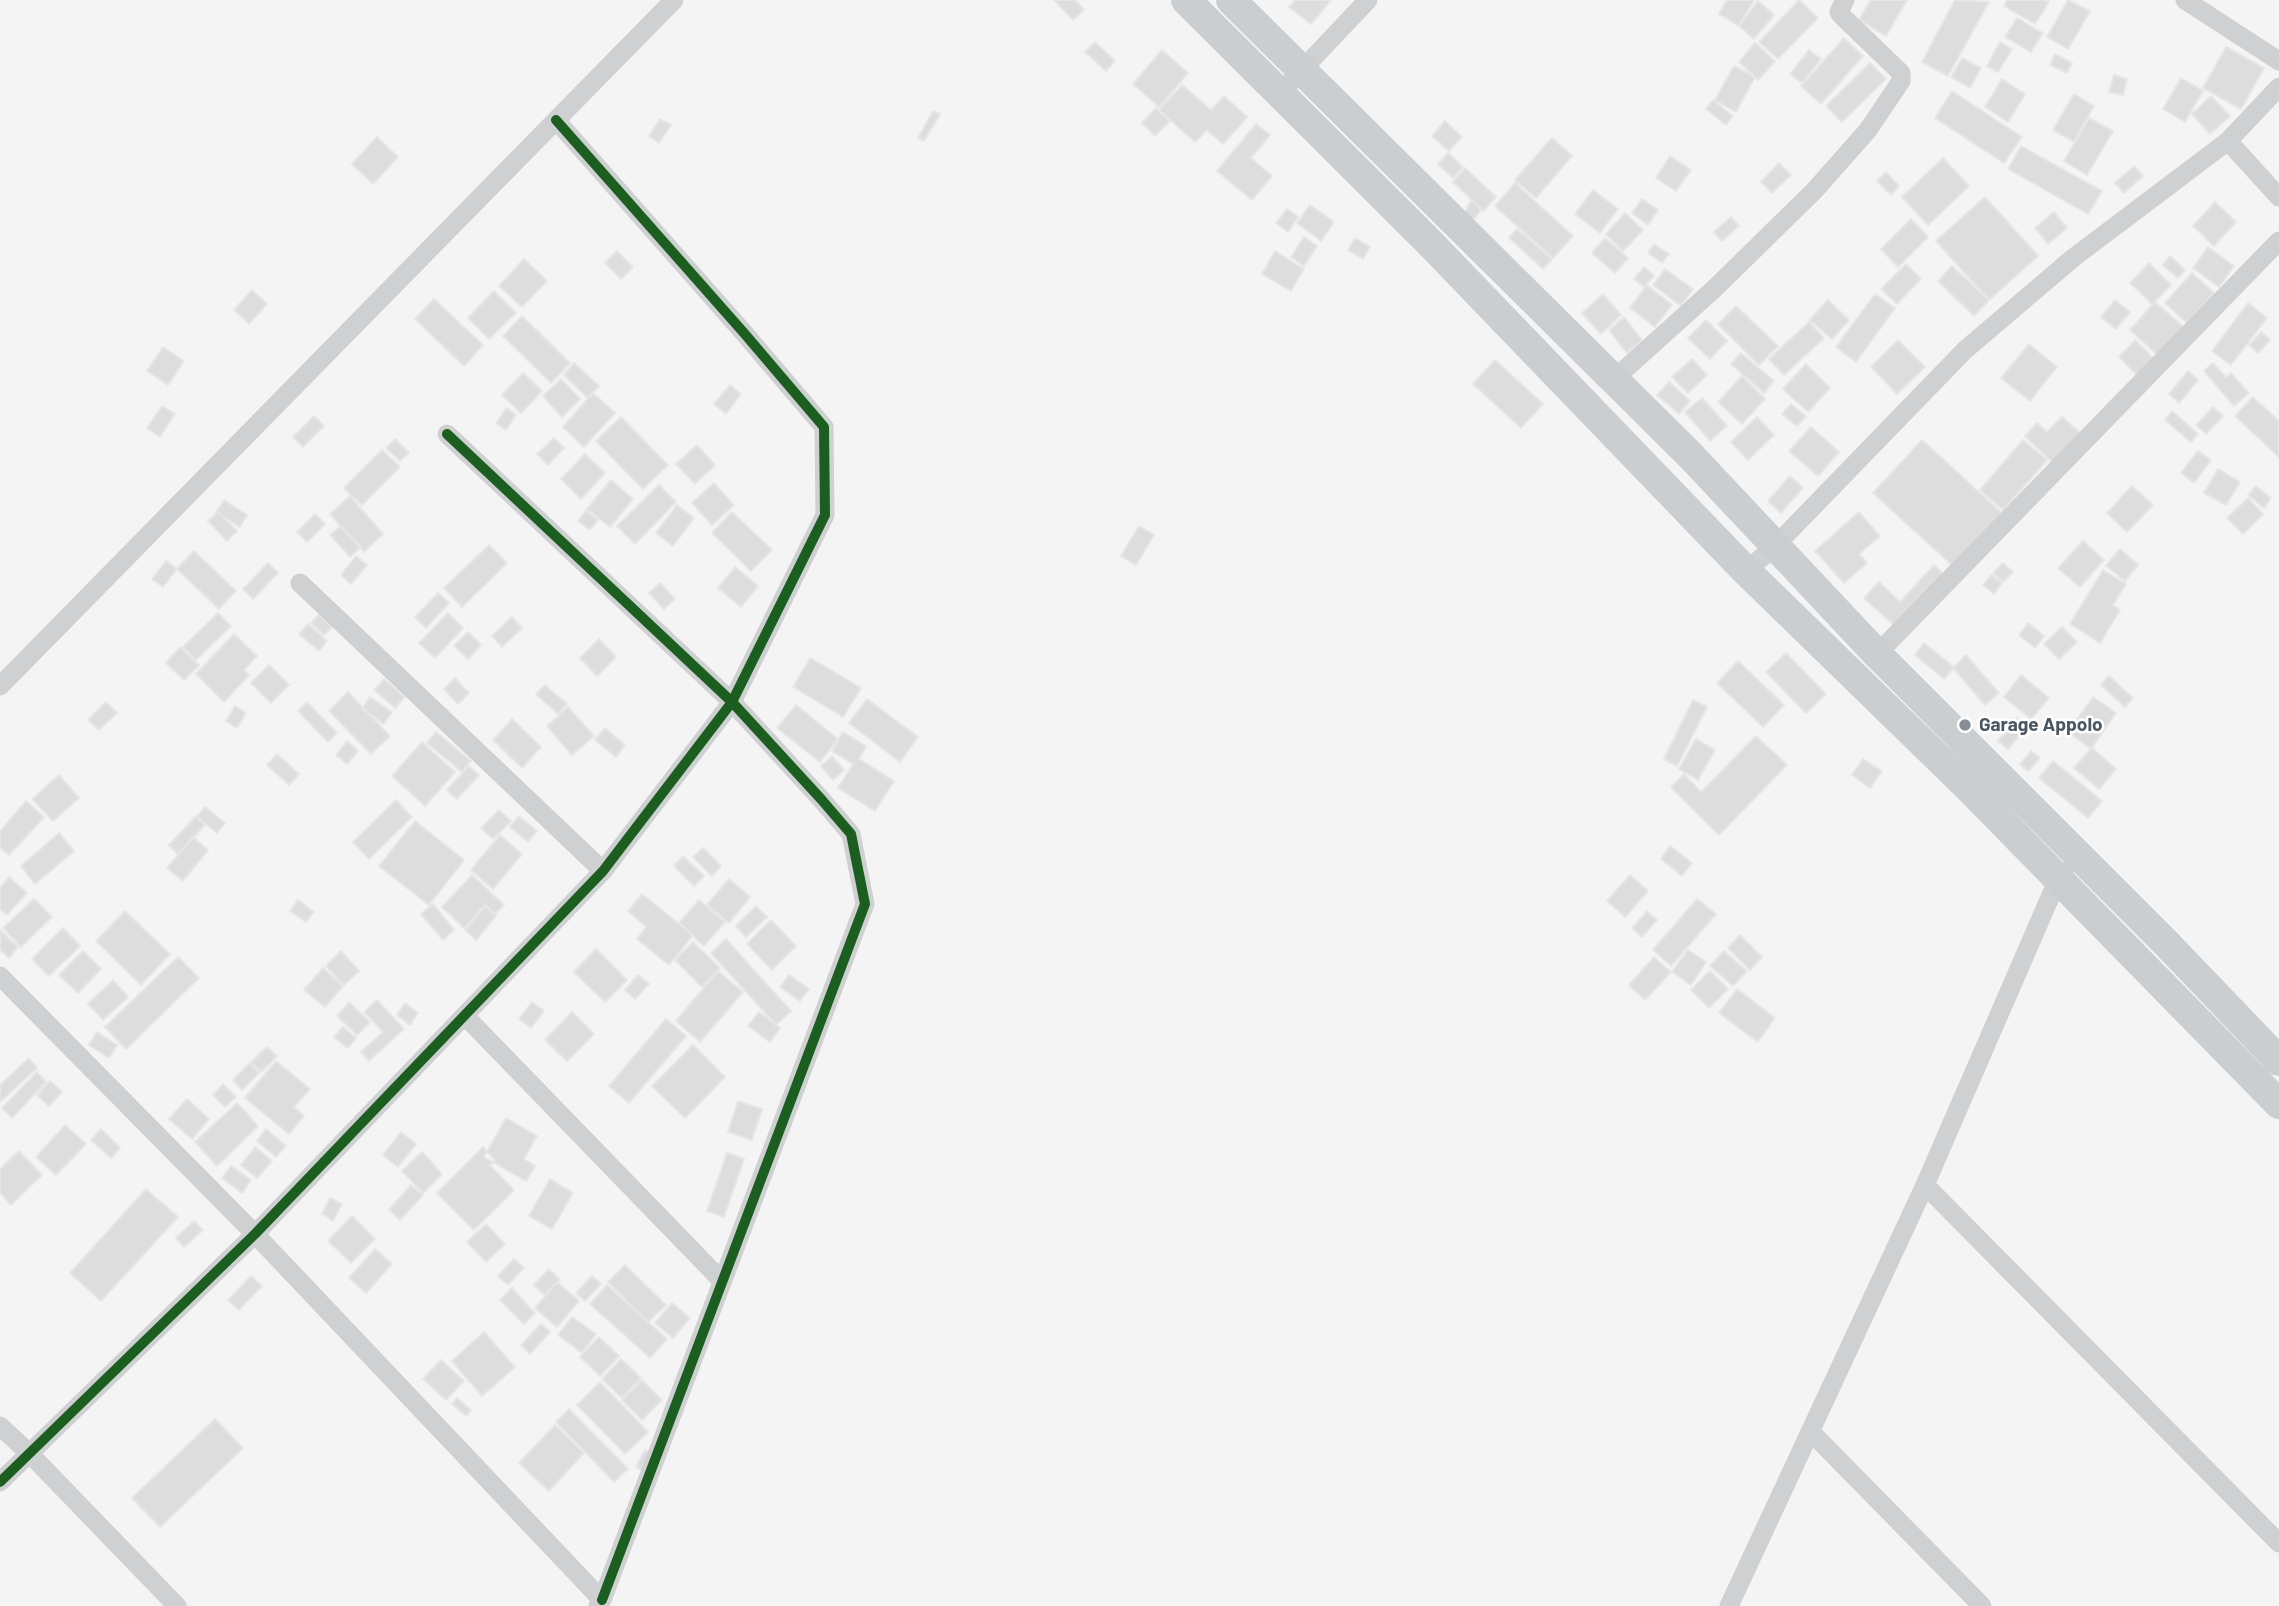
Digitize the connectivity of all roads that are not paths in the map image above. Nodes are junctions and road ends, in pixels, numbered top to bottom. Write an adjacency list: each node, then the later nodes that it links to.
1 (674, 0): 11 (street)
2 (1186, 0): 10 (main road)
3 (1231, 0): 8 (main road)
4 (1368, 0): 8 (street)
5 (1845, 0): 15 (street)
6 (2185, 0): 7 (street)
7 (2279, 61)
8 (1303, 70): 10 (street); 15 (main road)
9 (2279, 87): 12 (street)
10 (1279, 94): 18 (main road)
11 (555, 121): 21 (street); 22 (street)
12 (2228, 141): 13 (street); 17 (street)
13 (2279, 197)
14 (2279, 241): 20 (street)
15 (1613, 380): 17 (main road)
16 (447, 434): 22 (street)
17 (1775, 546): 18 (street); 20 (main road)
18 (1746, 571): 25 (main road)
19 (300, 583): 24 (street)
20 (1877, 654): 23 (main road)
21 (0, 686)
22 (732, 702): 24 (street); 32 (street)
23 (2078, 856): 25 (street); 28 (main road)
24 (603, 871): 27 (street)
25 (2058, 879): 29 (main road); 30 (street)
26 (0, 976): 31 (street)
27 (465, 1016): 31 (street); 32 (street)
28 (2279, 1061)
29 (2279, 1104)
30 (1925, 1185): 34 (street); 37 (street)
31 (255, 1234): 35 (street); 38 (street)
32 (722, 1281): 38 (street)
33 (0, 1426): 35 (street)
34 (1810, 1431): 40 (street); 41 (street)
35 (29, 1453): 36 (street); 39 (street)
36 (0, 1482)
37 (2279, 1543)
38 (600, 1603)
39 (177, 1606)
40 (1729, 1606)
41 (1982, 1606)

